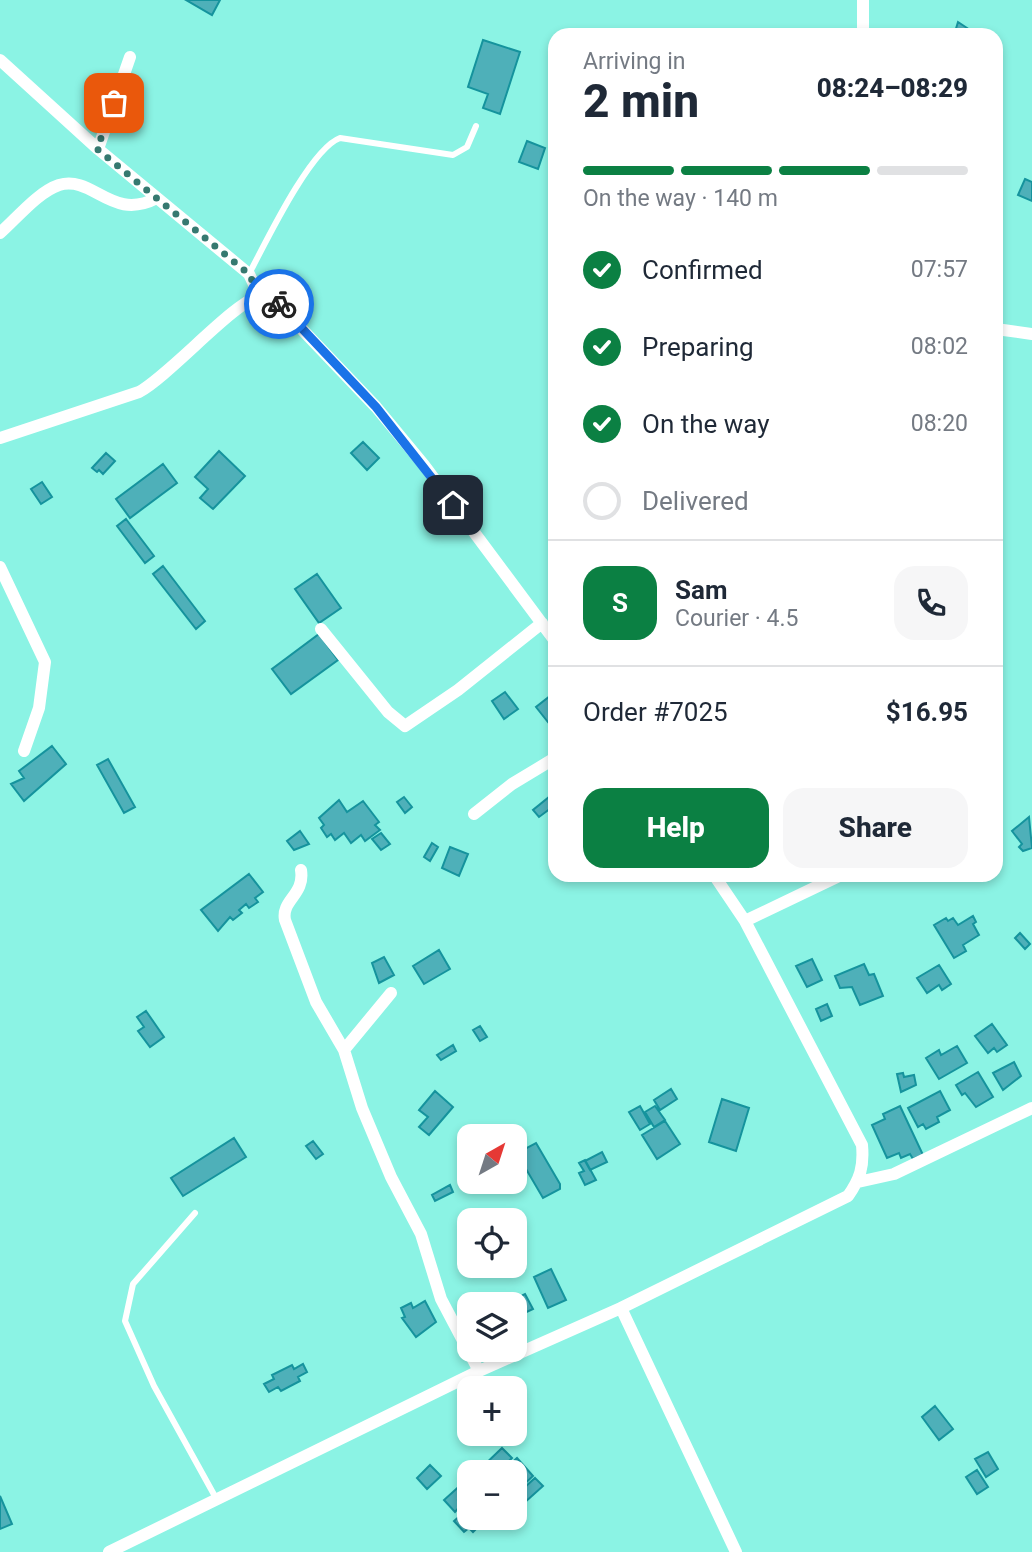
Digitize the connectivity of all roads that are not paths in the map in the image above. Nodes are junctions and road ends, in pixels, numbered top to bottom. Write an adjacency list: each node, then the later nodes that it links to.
1 (863, 0): 2 (street)
2 (863, 28)
3 (130, 57): 6 (street)
4 (0, 60): 6 (street)
5 (476, 126): 9 (lane)
6 (97, 149): 7 (street)
7 (157, 198): 8 (street); 9 (street)
8 (0, 233)
9 (249, 274): 10 (street)
10 (260, 297): 13 (street); 15 (street)
11 (1003, 329): 12 (street)
12 (1032, 334)
13 (0, 438)
14 (0, 567): 18 (street)
15 (542, 623): 16 (street); 17 (street)
16 (321, 629)
17 (548, 631)
18 (24, 751)
19 (548, 762): 20 (street)
20 (474, 814)
21 (301, 870): 26 (street)
22 (719, 882): 24 (street)
23 (826, 882): 24 (street)
24 (745, 921): 28 (street)
25 (391, 993): 26 (street)
26 (344, 1049): 31 (street)
27 (1032, 1108): 28 (street)
28 (858, 1182): 30 (street)
29 (195, 1213): 32 (lane)
30 (621, 1308): 31 (street); 34 (street)
31 (479, 1371): 32 (street)
32 (217, 1500): 33 (street)
33 (109, 1552)
34 (736, 1552)

